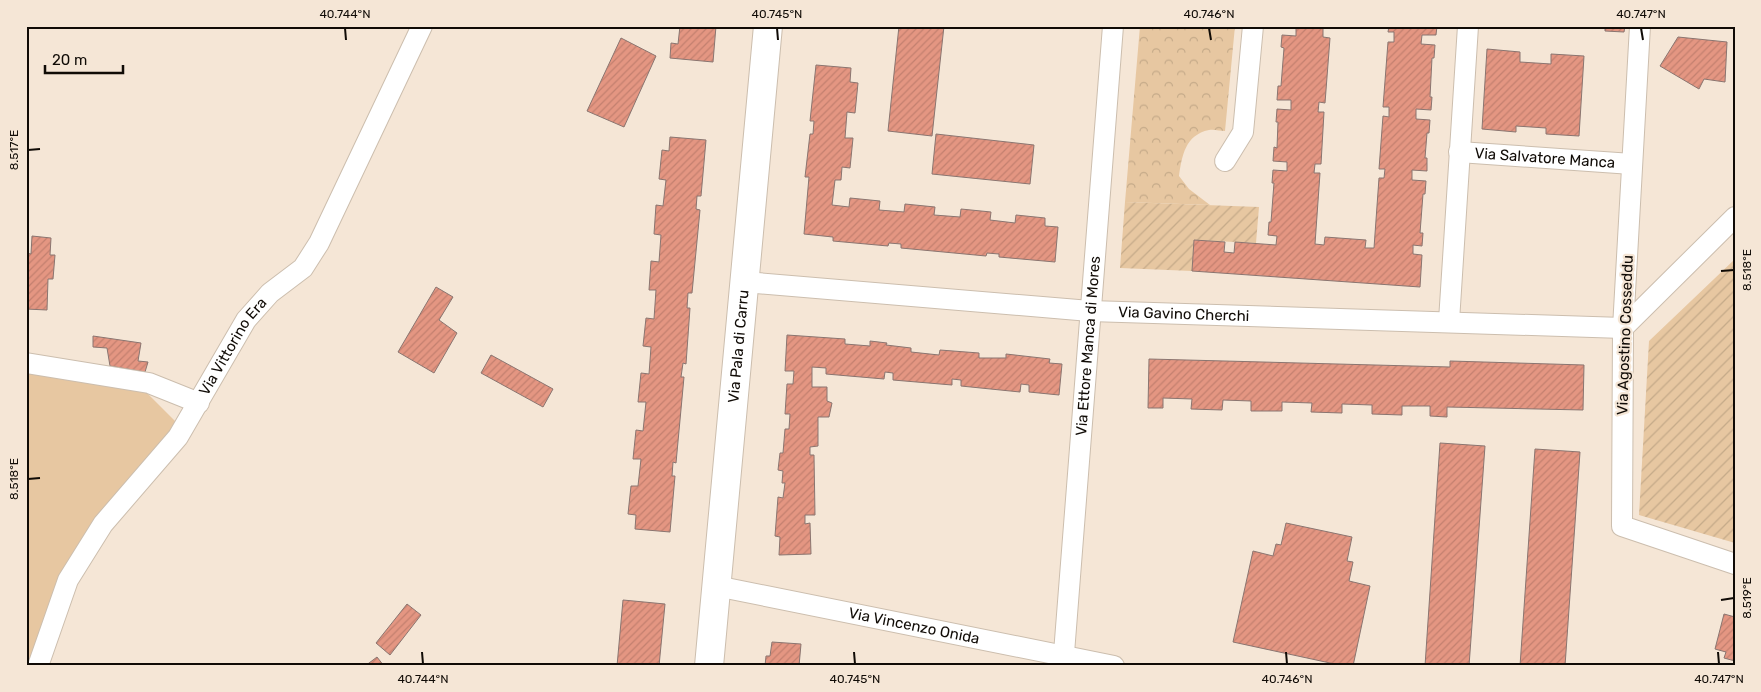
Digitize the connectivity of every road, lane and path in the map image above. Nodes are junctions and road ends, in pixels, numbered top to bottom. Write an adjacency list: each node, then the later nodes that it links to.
1 (422, 26): 16 (street, Via Vittorino Era)
2 (768, 26): 11 (street, Via Pala di Carru)
3 (1113, 26): 12 (street, Via Ettore Manca di Mores)
4 (1253, 26): 8 (street)
5 (1468, 26): 7 (street, Via Salvatore Manca)
6 (1640, 26): 9 (street, Via Agostino Cosseddu)
7 (1459, 152): 9 (street, Via Salvatore Manca); 13 (street, Via Salvatore Manca)
8 (1225, 161)
9 (1632, 164): 14 (street, Via Agostino Cosseddu)
10 (1735, 217): 14 (street)
11 (745, 282): 12 (street, Via Gavino Cherchi); 18 (street, Via Pala di Carru)
12 (1090, 311): 13 (street, Via Gavino Cherchi); 19 (street, Via Ettore Manca di Mores)
13 (1448, 321): 14 (street, Via Gavino Cherchi)
14 (1623, 328): 17 (street, Via Agostino Cosseddu)
15 (26, 363): 16 (street)
16 (199, 402): 20 (street, Via Vittorino Era)
17 (1735, 564)
18 (716, 586): 19 (street, Via Vincenzo Onida); 21 (street, Via Pala di Carru)
19 (1063, 660): 22 (street, Via Vincenzo Onida)
20 (38, 666)
21 (709, 666)
22 (1114, 666)

